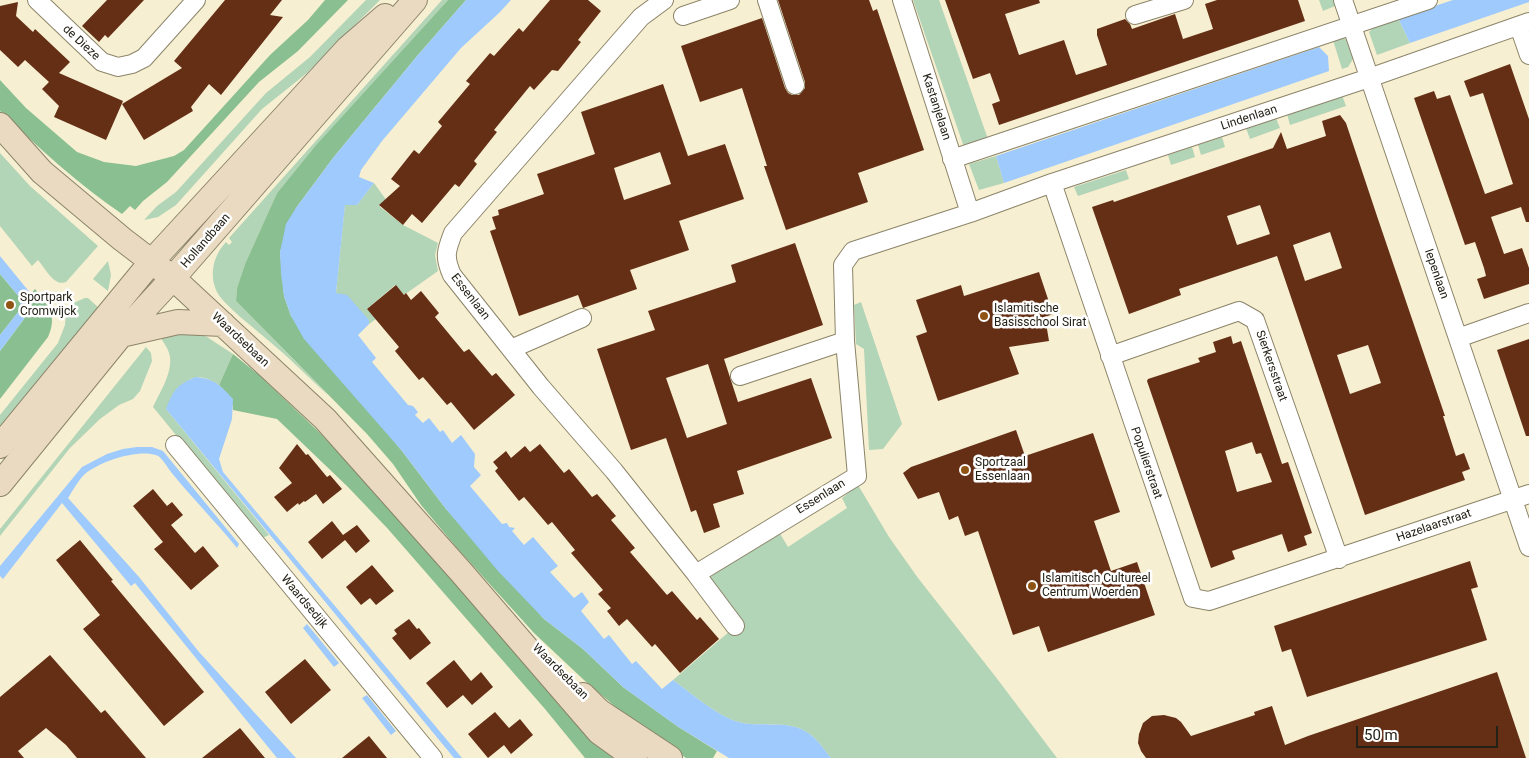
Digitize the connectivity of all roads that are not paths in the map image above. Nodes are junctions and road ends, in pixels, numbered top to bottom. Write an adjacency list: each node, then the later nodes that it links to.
1 (37, 0): 2 (street, de Dieze)
2 (196, 0)
3 (403, 0): 23 (main road, Hollandbaan)
4 (415, 0): 24 (main road, Hollandbaan)
5 (664, 0): 31 (street, Essenlaan)
6 (730, 0): 13 (street)
7 (767, 0): 18 (street)
8 (902, 0): 20 (street, Kastanjelaan)
9 (1184, 0): 12 (street)
10 (1343, 0): 15 (street, Iepenlaan)
11 (1428, 0): 15 (street)
12 (1135, 15)
13 (683, 16)
14 (1524, 24): 16 (street); 17 (street, Lindenlaan)
15 (1351, 27): 17 (street, Iepenlaan); 20 (street)
16 (1529, 56)
17 (1369, 78): 21 (street, Lindenlaan); 29 (street, Iepenlaan)
18 (795, 84)
19 (0, 126): 23 (main road, Waardsebaan)
20 (952, 159): 22 (street, Kastanjelaan)
21 (1052, 183): 22 (street, Lindenlaan); 32 (street, Populierstraat)
22 (970, 213): 30 (street, Essenlaan)
23 (152, 261): 24 (main road, Waardsebaan); 35 (main road, Hollandbaan)
24 (173, 278): 27 (main road, Waardsebaan); 28 (main road, Hollandbaan)
25 (1529, 313): 29 (street)
26 (582, 318): 31 (street)
27 (223, 324): 28 (main road); 40 (main road, Waardsebaan)
28 (121, 335): 36 (main road, Hollandbaan)
29 (1458, 338): 37 (street, Iepenlaan)
30 (845, 341): 33 (street); 41 (street, Essenlaan)
31 (511, 349): 41 (street, Essenlaan)
32 (1110, 356): 39 (street, Sierkersstraat); 39 (street, Populierstraat)
33 (740, 376)
34 (175, 445): 43 (street, Waardsedijk)
35 (0, 446)
36 (0, 484)
37 (1521, 497): 38 (street, Iepenlaan); 39 (street, Hazelaarstraat)
38 (1529, 547)
39 (1339, 559)
40 (462, 572): 44 (main road, Waardsebaan); 45 (main road, Waardsebaan)
41 (696, 574): 42 (street, Essenlaan)
42 (734, 626)
43 (433, 758)
44 (634, 758)
45 (670, 758)

